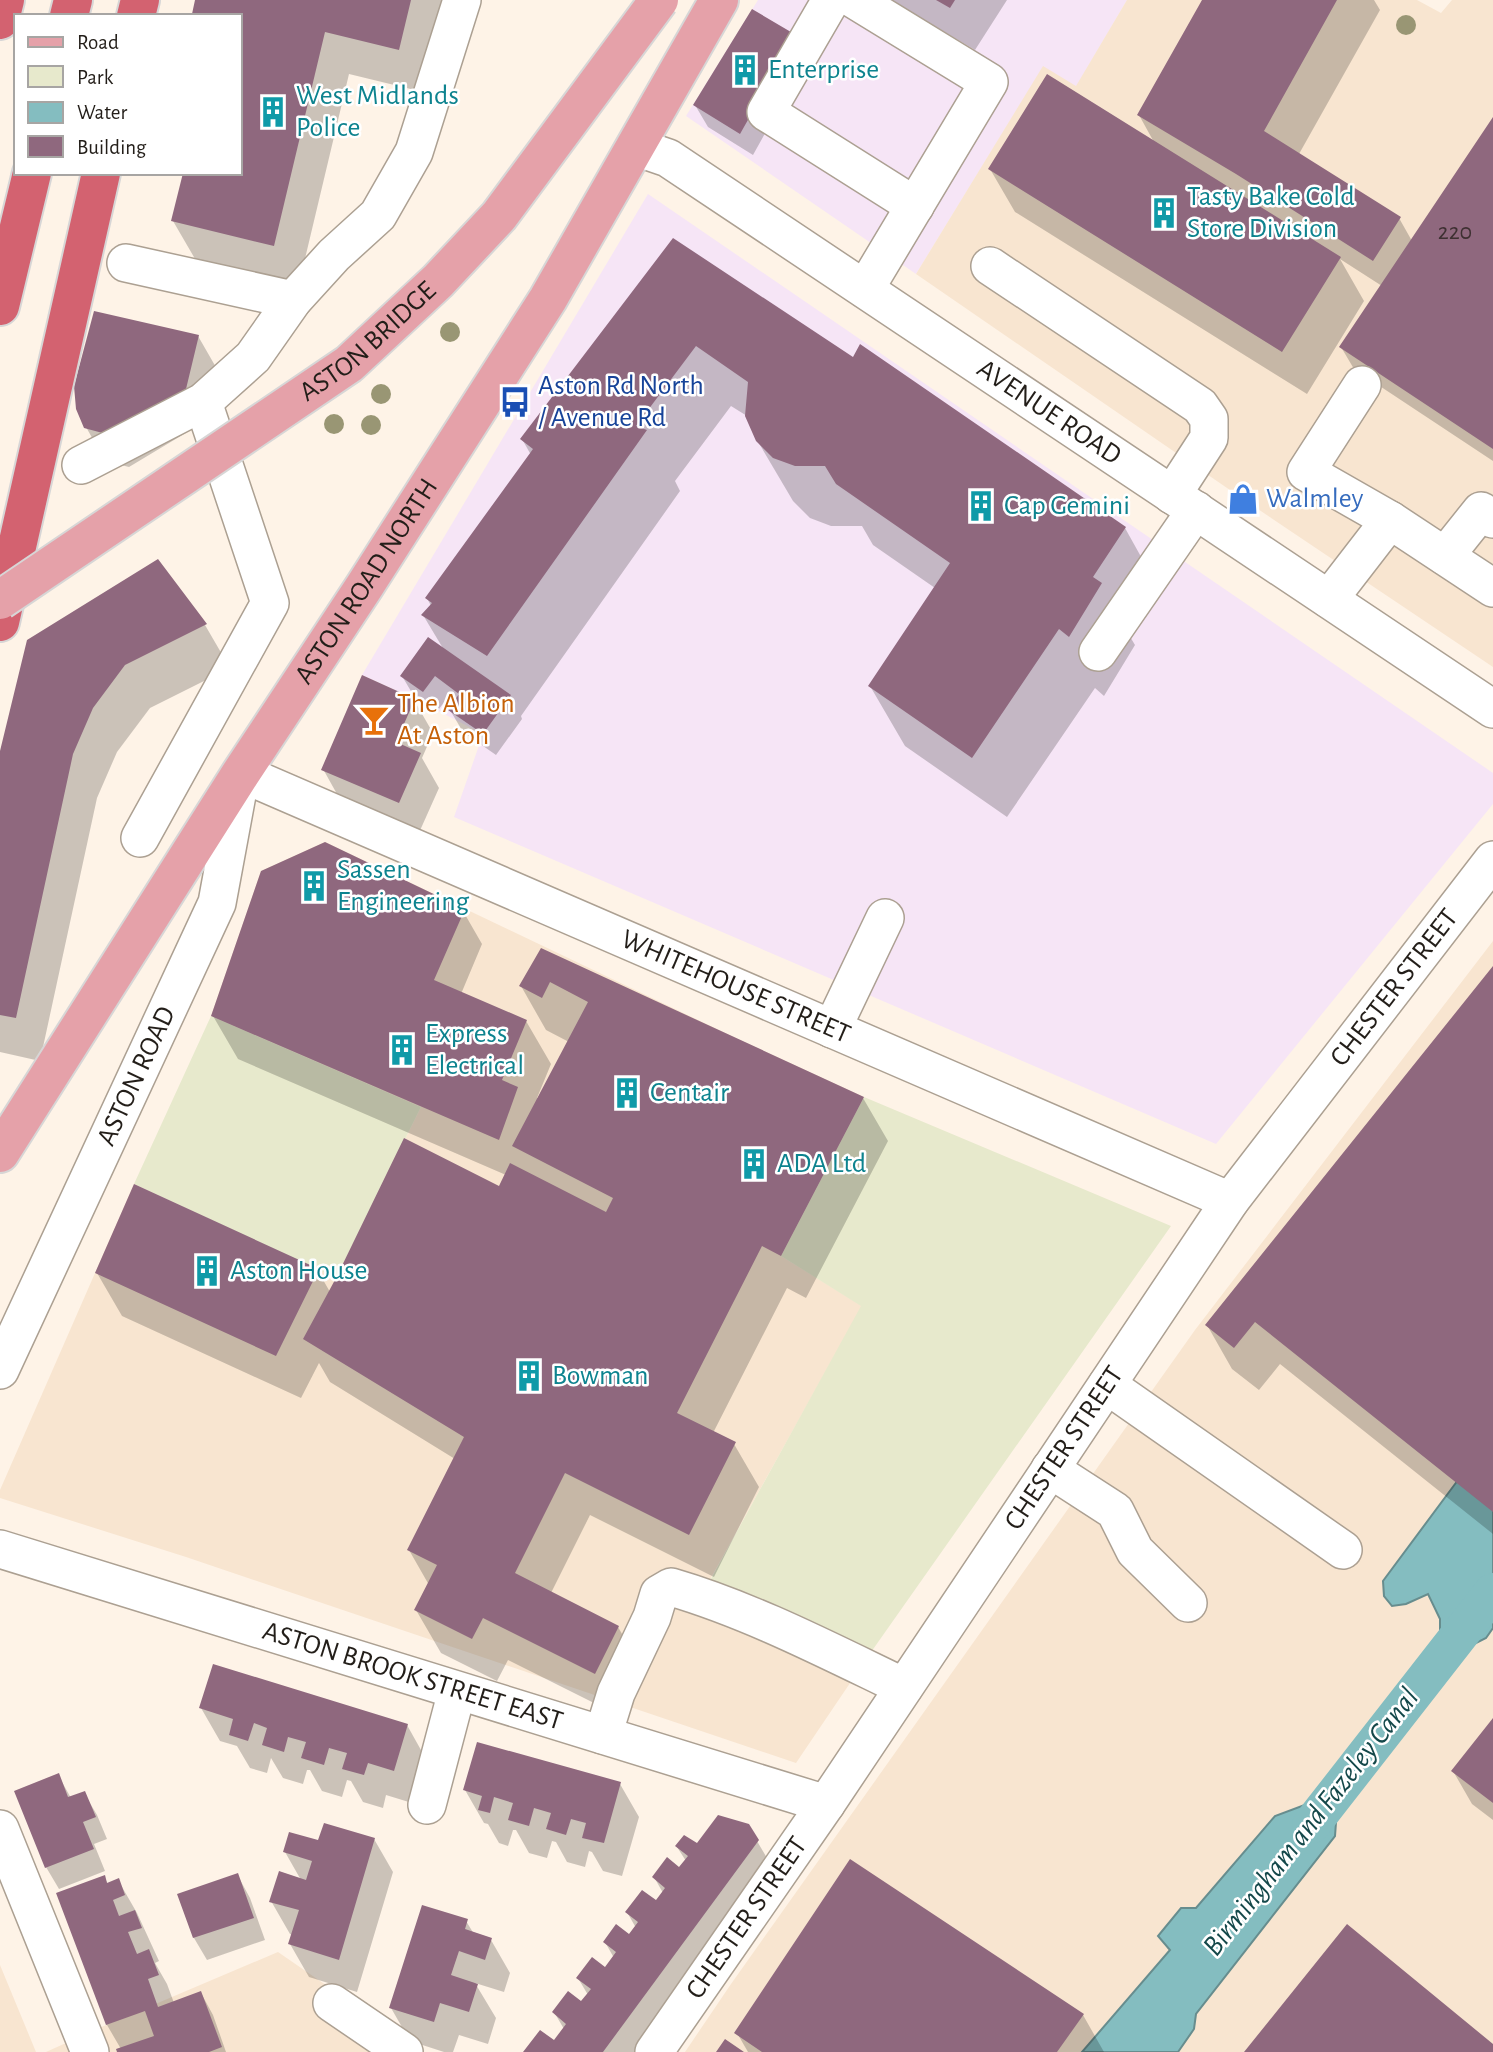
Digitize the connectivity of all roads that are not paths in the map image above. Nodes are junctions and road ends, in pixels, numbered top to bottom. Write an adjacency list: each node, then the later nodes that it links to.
1 (5, 0): 7 (highway)
2 (462, 0): 15 (street)
3 (659, 0): 26 (main road, ASTON BRIDGE, bridge)
4 (719, 0): 8 (main road, ASTON ROAD NORTH)
5 (831, 0): 11 (street)
6 (855, 0): 11 (street)
7 (0, 20)
8 (636, 147): 14 (street, AVENUE ROAD); 30 (main road, ASTON ROAD NORTH)
9 (32, 175): 16 (highway)
10 (101, 175): 27 (highway)
11 (915, 206): 14 (street)
12 (126, 263): 15 (street)
13 (990, 266): 20 (street)
14 (865, 289): 20 (street, AVENUE ROAD)
15 (293, 300): 18 (street)
16 (0, 306)
17 (1362, 385): 22 (street)
18 (203, 402): 19 (street); 31 (street)
19 (81, 465)
20 (1184, 503): 25 (street, AVENUE ROAD); 28 (street)
21 (1493, 519): 23 (street)
22 (1390, 520): 23 (street); 25 (street)
23 (1445, 556): 24 (street)
24 (1493, 588)
25 (1329, 599): 29 (street, AVENUE ROAD)
26 (0, 600)
27 (0, 622)
28 (1098, 652)
29 (1493, 709)
30 (241, 773): 34 (street, WHITEHOUSE STREET); 35 (main road, ASTON ROAD NORTH); 37 (street, ASTON ROAD)
31 (140, 838)
32 (1493, 860): 36 (street, CHESTER STREET)
33 (885, 918): 34 (street)
34 (832, 1029): 36 (street, WHITEHOUSE STREET)
35 (0, 1153)
36 (1230, 1201): 38 (street, CHESTER STREET)
37 (0, 1370)
38 (1107, 1385): 39 (street, CHESTER STREET); 41 (street)
39 (1050, 1469): 42 (street); 43 (street, CHESTER STREET)
40 (0, 1549): 44 (street, ASTON BROOK STREET EAST)
41 (1343, 1550)
42 (1188, 1603)
43 (904, 1687): 45 (street); 46 (street, CHESTER STREET)
44 (457, 1691): 45 (street, ASTON BROOK STREET EAST); 47 (street)
45 (603, 1735): 46 (street, ASTON BROOK STREET EAST)
46 (827, 1804): 52 (street, CHESTER STREET)
47 (427, 1805)
48 (0, 1829): 50 (street)
49 (332, 2003): 51 (street)
50 (90, 2052)
51 (404, 2052)
52 (654, 2052)

